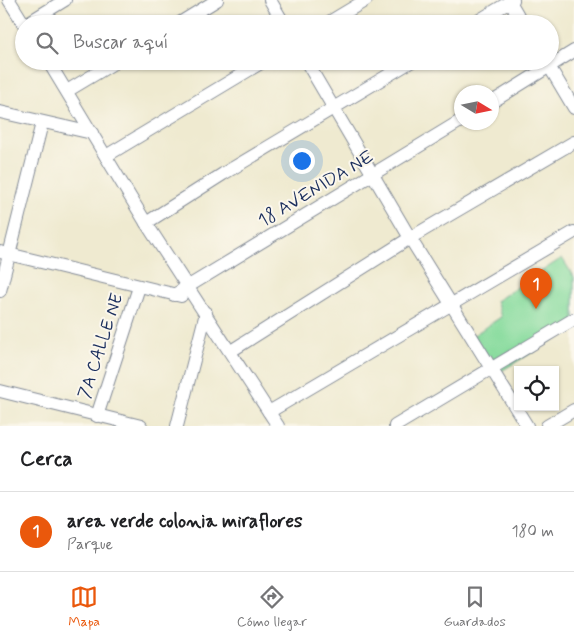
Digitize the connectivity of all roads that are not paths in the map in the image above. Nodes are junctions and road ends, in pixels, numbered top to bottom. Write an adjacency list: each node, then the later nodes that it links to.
1 (9, 0): 7 (street)
2 (65, 0): 8 (street)
3 (217, 0): 9 (street)
4 (270, 0): 10 (street)
5 (366, 0): 11 (street)
6 (510, 1): 12 (street); 13 (street)
7 (19, 15)
8 (40, 15)
9 (193, 15)
10 (279, 15)
11 (341, 15)
12 (488, 15)
13 (518, 15)
14 (574, 51): 15 (street)
15 (559, 58)
16 (54, 70): 23 (street)
17 (102, 70): 23 (street)
18 (249, 70): 32 (street)
19 (311, 70): 25 (street)
20 (397, 70): 25 (street)
21 (538, 70): 24 (street)
22 (551, 70): 26 (street)
23 (67, 92): 30 (street)
24 (499, 97)
25 (334, 108): 33 (street); 34 (street)
26 (574, 108)
27 (0, 112): 28 (street)
28 (42, 123): 30 (street); 37 (street)
29 (454, 125): 33 (street, 18 AVENIDA NE)
30 (92, 133): 32 (street)
31 (574, 142): 36 (street)
32 (106, 156): 34 (street)
33 (373, 175): 36 (street); 40 (street, 18 AVENIDA NE)
34 (146, 223): 40 (street)
35 (574, 232): 41 (street)
36 (410, 238): 41 (street); 44 (street)
37 (4, 253): 38 (street); 39 (street)
38 (139, 287): 40 (street, 18 AVENIDA NE); 49 (street, 7A CALLE NE)
39 (0, 291)
40 (192, 293): 42 (street)
41 (452, 305): 45 (street); 48 (street)
42 (206, 313): 44 (street); 51 (street)
43 (574, 319): 45 (street)
44 (231, 352): 48 (street)
45 (492, 368): 53 (street); 54 (street)
46 (0, 391): 49 (street)
47 (574, 410): 55 (street)
48 (269, 412): 52 (street)
49 (97, 416): 50 (street)
50 (141, 426)
51 (177, 426)
52 (278, 426)
53 (395, 426)
54 (527, 426)
55 (547, 426)

